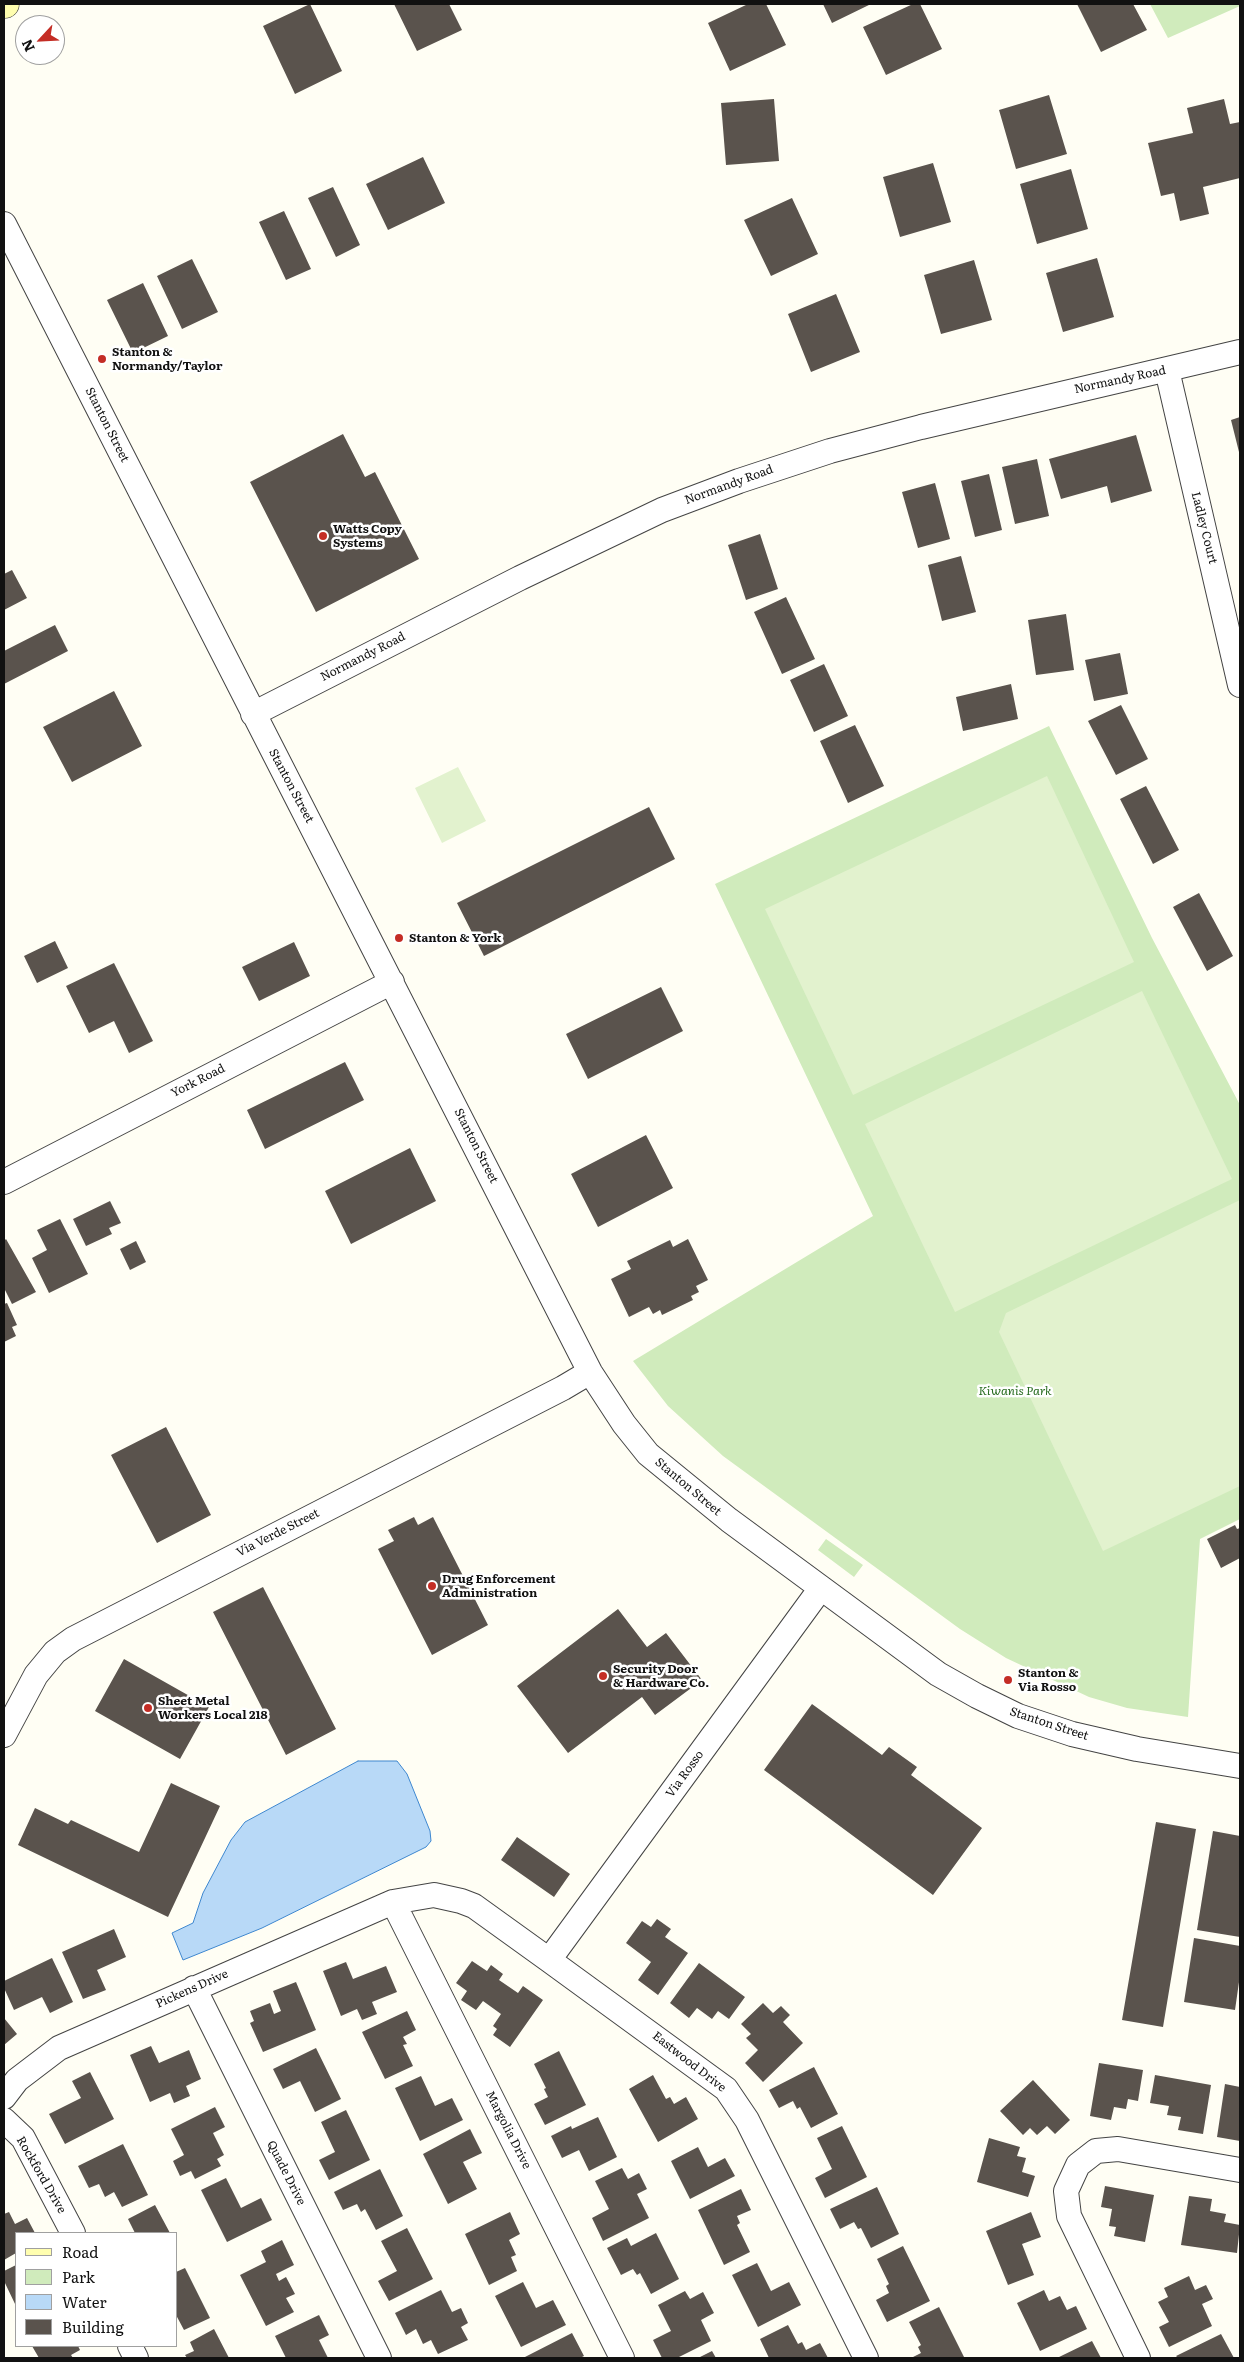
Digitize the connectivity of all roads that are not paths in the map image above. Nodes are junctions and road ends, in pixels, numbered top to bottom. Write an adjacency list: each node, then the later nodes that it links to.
1 (4, 224): 5 (street, Stanton Street)
2 (1240, 352): 3 (street, Normandy Road)
3 (1167, 370): 4 (street, Ladley Court); 5 (street, Normandy Road)
4 (1240, 685)
5 (253, 714): 6 (street, Stanton Street)
6 (392, 982): 7 (street, York Road); 8 (street, Stanton Street)
7 (4, 1182)
8 (590, 1372): 9 (street, Stanton Street); 10 (street, Via Verde Street)
9 (822, 1588): 11 (street, Stanton Street); 13 (street, Via Rosso)
10 (4, 1735)
11 (1240, 1766)
12 (393, 1902): 13 (street, Eastwood Drive); 14 (street, Pickens Drive); 20 (street, Margolia Drive)
13 (549, 1960): 21 (street, Eastwood Drive)
14 (194, 1988): 15 (street, Pickens Drive); 19 (street, Quade Drive)
15 (4, 2096)
16 (4, 2120): 18 (street, Rockford Drive)
17 (1240, 2170): 22 (street)
18 (72, 2232)
19 (379, 2358)
20 (622, 2358)
21 (866, 2358)
22 (1138, 2358)

